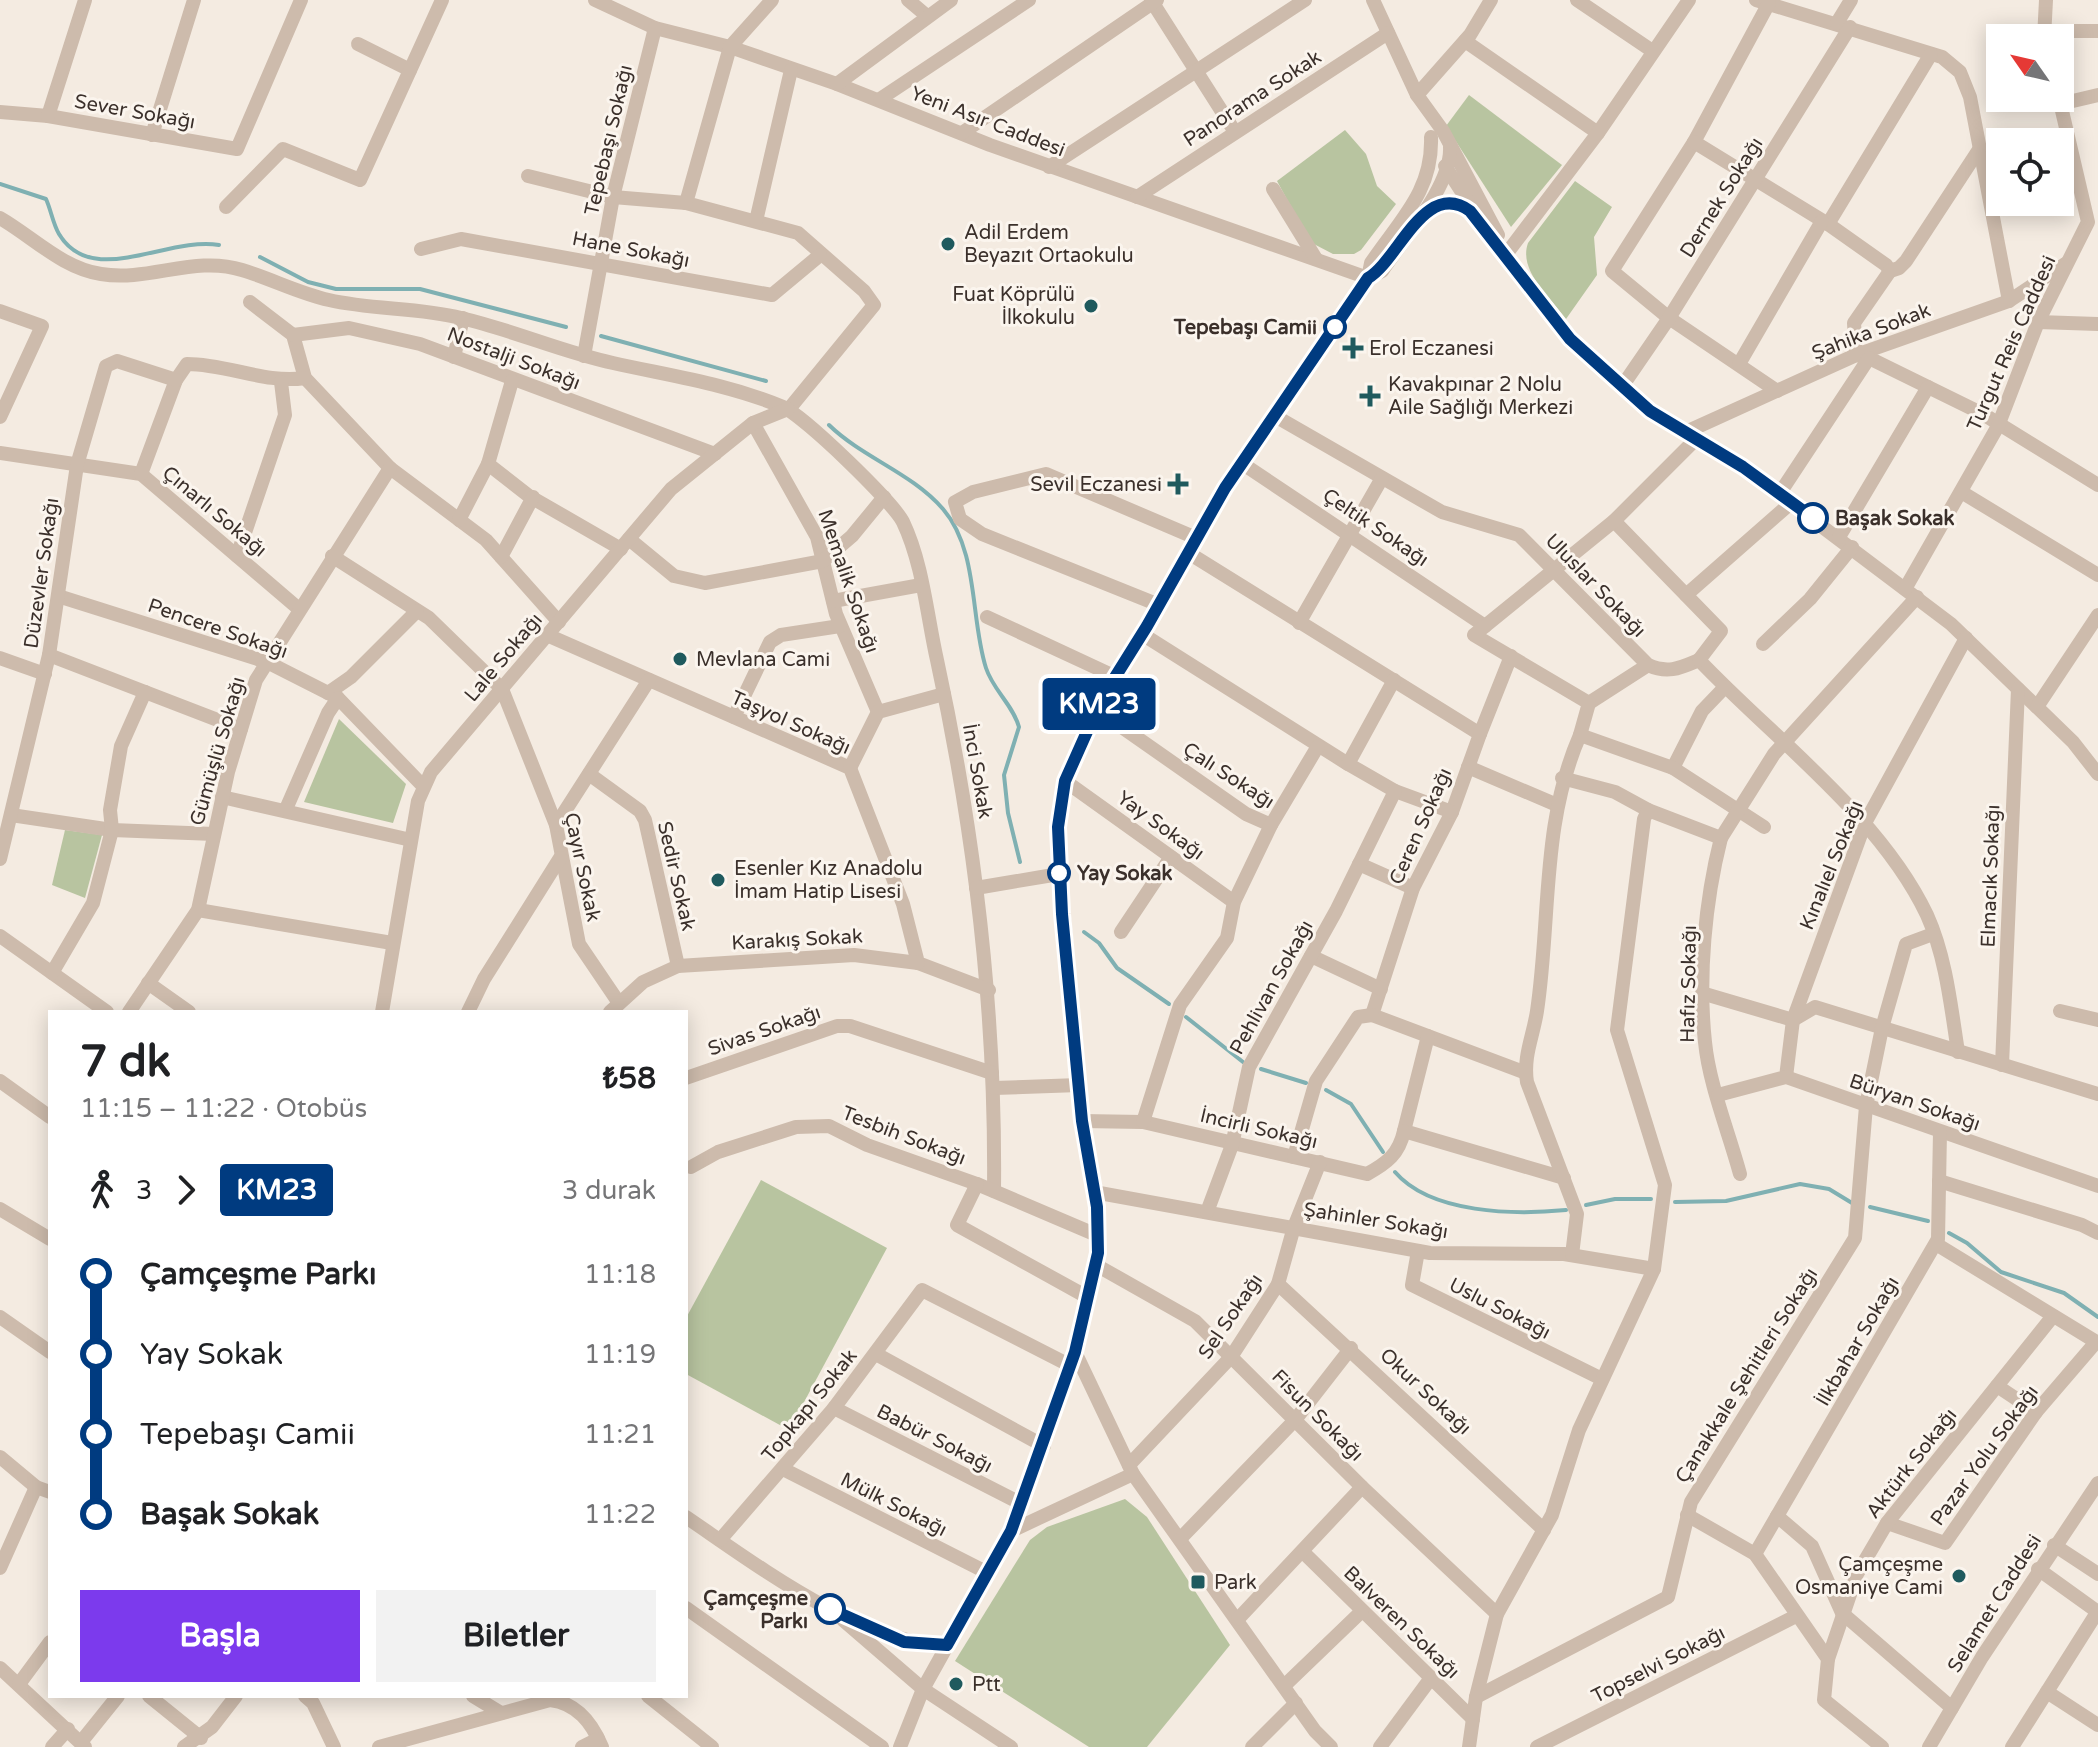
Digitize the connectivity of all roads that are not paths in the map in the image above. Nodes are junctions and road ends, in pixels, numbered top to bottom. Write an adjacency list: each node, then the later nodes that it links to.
1 (85, 0): 41 (street)
2 (194, 0): 45 (street)
3 (301, 0): 45 (street, Sever Sokağı)
4 (442, 0): 31 (street)
5 (598, 0): 22 (street, Yeni Asır Caddesi)
6 (772, 0): 28 (street)
7 (908, 0): 19 (street)
8 (951, 0): 19 (street)
9 (1029, 0): 37 (street)
10 (1305, 0): 33 (street)
11 (1491, 0): 26 (street)
12 (1577, 0): 29 (street)
13 (1851, 0): 21 (street, Dernek Sokağı)
14 (2046, 0): 20 (street)
15 (1153, 1): 33 (street); 43 (street)
16 (1687, 1): 29 (street)
17 (1762, 2): 21 (street); 47 (street)
18 (1377, 3): 25 (street)
19 (927, 16): 34 (street)
20 (2045, 24)
21 (1844, 25): 30 (street); 53 (street, Dernek Sokağı)
22 (655, 28): 28 (street, Yeni Asır Caddesi); 56 (street, Tepebaşı Sokağı)
23 (2098, 31): 24 (street)
24 (2074, 32)
25 (1388, 33): 35 (street); 42 (street, Panorama Sokak)
26 (1465, 41): 35 (street); 44 (street)
27 (358, 44): 31 (street)
28 (730, 47): 32 (street, Yeni Asır Caddesi); 59 (street)
29 (1651, 50): 44 (street)
30 (1931, 54): 49 (street); 65 (street)
31 (410, 70): 60 (street)
32 (791, 70): 34 (street, Yeni Asır Caddesi); 63 (street)
33 (1195, 72): 42 (street); 50 (street)
34 (837, 84): 37 (street, Yeni Asır Caddesi)
35 (1417, 95): 46 (street); 48 (street)
36 (2098, 95): 38 (street)
37 (880, 99): 43 (street, Yeni Asır Caddesi)
38 (2074, 99)
39 (0, 112): 41 (street, Sever Sokağı)
40 (2062, 112): 64 (street, Turgut Reis Caddesi)
41 (48, 116): 45 (street, Sever Sokağı)
42 (1235, 132): 57 (street, Panorama Sokak)
43 (962, 133): 50 (street, Yeni Asır Caddesi)
44 (1598, 133): 68 (street)
45 (152, 135)
46 (1431, 137): 51 (street); 54 (street)
47 (1694, 142): 53 (street); 79 (street)
48 (1450, 145): 51 (street); 58 (street)
49 (1980, 148): 73 (street); 75 (street)
50 (1049, 167): 57 (street, Yeni Asır Caddesi)
51 (1448, 174): 54 (street); 58 (street); 61 (street); 66 (street)
52 (528, 176): 56 (street)
53 (1756, 180): 65 (street); 79 (street, Dernek Sokağı)
54 (1426, 184): 74 (street)
55 (1273, 189): 70 (street)
56 (613, 197): 59 (street); 72 (street, Tepebaşı Sokağı)
57 (1137, 197): 70 (street, Yeni Asır Caddesi)
58 (1479, 199): 68 (street)
59 (686, 203): 63 (street)
60 (226, 207)
61 (1419, 216): 66 (street); 74 (street)
62 (0, 218): 78 (street)
63 (756, 221): 69 (street)
64 (2093, 221): 71 (street, Turgut Reis Caddesi)
65 (1825, 222): 73 (street); 86 (street)
66 (1485, 229): 68 (street)
67 (421, 249): 72 (street, Hane Sokağı)
68 (1507, 253): 91 (street)
69 (820, 255): 72 (street, Hane Sokağı); 94 (street)
70 (1316, 259): 74 (street, Yeni Asır Caddesi)
71 (2068, 262): 75 (street, Şahika Sokak); 80 (street, Turgut Reis Caddesi)
72 (602, 263): 83 (street, Tepebaşı Sokağı)
73 (1890, 271): 84 (street)
74 (1368, 278): 95 (street)
75 (2009, 301): 84 (street, Şahika Sokak)
76 (250, 302): 82 (street)
77 (0, 311): 96 (street)
78 (463, 318): 83 (street); 85 (street)
79 (1669, 318): 86 (street); 91 (street, Dernek Sokağı)
80 (2038, 322): 81 (street); 98 (street, Turgut Reis Caddesi)
81 (2098, 324)
82 (293, 335): 85 (street, Nostalji Sokağı); 87 (street)
83 (584, 356): 94 (street)
84 (1862, 356): 92 (street); 93 (street, Şahika Sokak); 112 (street)
85 (454, 357): 89 (street, Nostalji Sokağı)
86 (1739, 364): 93 (street)
87 (305, 378): 90 (street); 105 (street)
88 (176, 380): 90 (street); 104 (street, Düzevler Sokağı); 106 (street)
89 (512, 381): 101 (street, Nostalji Sokağı); 102 (street)
90 (281, 382): 121 (street)
91 (1623, 385): 99 (street)
92 (1928, 387): 98 (street); 116 (street)
93 (1777, 391): 99 (street, Şahika Sokak)
94 (789, 409): 97 (street, Lale Sokağı); 111 (street, İnci Sokak)
95 (1275, 416): 103 (street); 107 (street, Uluslar Sokağı)
96 (0, 417)
97 (753, 423): 101 (street, Lale Sokağı); 124 (street, Memalik Sokağı)
98 (1998, 426): 108 (street); 109 (street, Turgut Reis Caddesi)
99 (1691, 435): 112 (street); 114 (street)
100 (0, 453): 104 (street, Çınarlı Sokağı)
101 (715, 454): 118 (street, Lale Sokağı)
102 (488, 464): 110 (street); 113 (street)
103 (1243, 464): 115 (street, Çeltik Sokağı); 117 (street)
104 (77, 465): 106 (street, Çınarlı Sokağı); 130 (street, Düzevler Sokağı)
105 (390, 468): 113 (street); 122 (street, Gümüşlü Sokağı)
106 (141, 474): 121 (street, Çınarlı Sokağı)
107 (1382, 478): 115 (street); 125 (street, Uluslar Sokağı)
108 (2098, 485)
109 (1963, 493): 126 (street); 128 (street, Turgut Reis Caddesi)
110 (533, 497): 118 (street); 123 (street)
111 (884, 497): 124 (street); 127 (street, İnci Sokak)
112 (1786, 498): 116 (street); 129 (street)
113 (459, 520): 123 (street)
114 (1614, 521): 125 (street); 129 (street)
115 (1352, 534): 138 (street); 140 (street, Çeltik Sokağı)
116 (1839, 537): 119 (street)
117 (1196, 538): 120 (street); 132 (street)
118 (625, 544): 124 (street); 137 (street, Lale Sokağı)
119 (1852, 547): 128 (street); 144 (street)
120 (1187, 552): 132 (street); 138 (street)
121 (237, 556): 133 (street, Çınarlı Sokağı)
122 (332, 556): 133 (street, Gümüşlü Sokağı); 134 (street)
123 (501, 557): 137 (street)
124 (823, 561): 131 (street, Memalik Sokağı)
125 (1557, 570): 140 (street); 150 (street, Uluslar Sokağı)
126 (2098, 575)
127 (921, 585): 131 (street); 159 (street, İnci Sokak)
128 (1911, 593): 143 (street); 169 (street, Turgut Reis Caddesi)
129 (1686, 595): 148 (street)
130 (58, 596): 145 (street, Düzevler Sokağı); 149 (street, Pencere Sokağı)
131 (833, 601): 139 (street, Memalik Sokağı)
132 (1159, 605): 141 (street)
133 (299, 609): 149 (street, Gümüşlü Sokağı)
134 (417, 611): 156 (street); 160 (street)
135 (2098, 615): 162 (street)
136 (987, 617): 152 (street)
137 (559, 622): 142 (street, Lale Sokağı)
138 (1299, 623): 154 (street)
139 (840, 626): 164 (street, Memalik Sokağı); 165 (street)
140 (1479, 630): 146 (street, Çeltik Sokağı)
141 (1142, 634): 152 (street); 170 (street)
142 (547, 635): 153 (street, Taşyol Sokağı); 156 (street, Lale Sokağı)
143 (1966, 638): 157 (street); 188 (street, Kınalıel Sokağı)
144 (1763, 644)
145 (49, 655): 151 (street, Düzevler Sokağı); 158 (street)
146 (1511, 656): 161 (street, Çeltik Sokağı); 167 (street, Ceren Sokağı)
147 (0, 658): 151 (street)
148 (1699, 660): 150 (street, Uluslar Sokağı); 155 (street)
149 (267, 662): 160 (street, Pencere Sokağı); 166 (street, Gümüşlü Sokağı)
150 (1648, 665): 161 (street)
151 (45, 674): 187 (street, Düzevler Sokağı)
152 (1114, 676): 163 (street)
153 (649, 680): 165 (street, Taşyol Sokağı); 176 (street)
154 (1394, 680): 167 (street); 171 (street)
155 (1725, 687): 169 (street); 174 (street)
156 (502, 689): 179 (street, Lale Sokağı); 189 (street, Çayır Sokak)
157 (2018, 689): 162 (street); 230 (street, Elmacık Sokağı)
158 (145, 692): 166 (street); 192 (street)
159 (944, 694): 164 (street); 201 (street, İnci Sokak)
160 (333, 696): 179 (street, Pencere Sokağı); 183 (street)
161 (1589, 703): 168 (street)
162 (2037, 707): 175 (street)
163 (1096, 709): 178 (street); 190 (street, Çalı Sokağı)
164 (878, 712): 173 (street)
165 (734, 717): 173 (street, Taşyol Sokağı)
166 (241, 729): 181 (street, Gümüşlü Sokağı)
167 (1480, 734): 172 (street, Ceren Sokağı)
168 (1580, 735): 174 (street); 177 (street)
169 (1783, 744): 185 (street, Hafız Sokağı); 188 (street)
170 (1318, 746): 171 (street); 190 (street)
171 (1348, 764): 180 (street)
172 (1468, 767): 182 (street); 186 (street, Ceren Sokağı)
173 (850, 768): 210 (street, Taşyol Sokağı)
174 (1673, 768): 185 (street)
175 (2096, 768)
176 (589, 774): 189 (street); 211 (street, Sedir Sokak)
177 (1562, 778): 182 (street); 184 (street)
178 (1065, 781): 196 (street, Yay Sokağı); 200 (street)
179 (423, 786): 195 (street, Lale Sokağı)
180 (1395, 791): 186 (street); 199 (street, Pehlivan Sokağı)
181 (222, 797): 183 (street); 193 (street, Gümüşlü Sokağı)
182 (1557, 805): 232 (street)
183 (286, 809): 195 (street)
184 (1648, 810): 194 (street); 267 (street)
185 (1739, 810): 191 (street); 194 (street, Hafız Sokağı)
186 (1452, 812): 202 (street, Ceren Sokağı)
187 (11, 815): 192 (street); 198 (street, Düzevler Sokağı)
188 (1865, 823): 206 (street); 225 (street, Kınalıel Sokağı)
189 (556, 825): 197 (street, Çayır Sokak)
190 (1271, 825): 203 (street, Çalı Sokağı)
191 (1764, 827)
192 (112, 830): 193 (street); 212 (street)
193 (214, 834): 204 (street, Gümüşlü Sokağı)
194 (1721, 838): 216 (street, Hafız Sokağı)
195 (411, 840): 208 (street, Lale Sokağı)
196 (1171, 857): 203 (street, Yay Sokağı); 205 (street)
197 (560, 858): 217 (street, Çayır Sokak); 222 (street)
198 (0, 859)
199 (1359, 864): 202 (street); 209 (street, Pehlivan Sokağı)
200 (1059, 874): 201 (street); 236 (street)
201 (976, 888): 215 (street, İnci Sokak)
202 (1413, 888): 214 (street, Ceren Sokağı)
203 (1234, 902): 243 (street, Çalı Sokağı)
204 (198, 910): 208 (street); 213 (street, Gümüşlü Sokağı)
205 (1121, 932)
206 (1933, 934): 227 (street, Çanakkale Şehitleri Sokağı); 229 (street)
207 (0, 936): 212 (street)
208 (392, 943): 221 (street, Lale Sokağı)
209 (1311, 956): 214 (street); 246 (street, Pehlivan Sokağı)
210 (918, 963): 211 (street, Karakış Sokak); 215 (street)
211 (678, 966): 217 (street)
212 (52, 973): 218 (street)
213 (148, 983): 219 (street, Gümüşlü Sokağı); 220 (street)
214 (1381, 989): 224 (street, Ceren Sokağı)
215 (989, 990): 231 (street, İnci Sokak)
216 (1705, 994): 225 (street); 239 (street, Hafız Sokağı)
217 (615, 1007)
218 (104, 1010)
219 (130, 1010)
220 (186, 1010)
221 (382, 1010)
222 (469, 1010)
223 (2060, 1011): 226 (street)
224 (1372, 1015): 228 (street); 247 (street)
225 (1793, 1020): 227 (street); 234 (street, Kınalıel Sokağı)
226 (2098, 1020)
227 (1882, 1028): 229 (street); 240 (street, Çanakkale Şehitleri Sokağı)
228 (1428, 1036): 232 (street); 244 (street, İncirli Sokağı)
229 (1958, 1052): 230 (street)
230 (2002, 1065): 238 (street)
231 (992, 1073): 233 (street, Sivas Sokağı); 237 (street, İnci Sokak)
232 (1526, 1073): 251 (street)
233 (688, 1077)
234 (1786, 1077): 239 (street); 240 (street, Büryan Sokağı)
235 (0, 1081): 241 (street)
236 (1079, 1085): 237 (street); 242 (street)
237 (994, 1088): 255 (street, İnci Sokak)
238 (2098, 1094)
239 (1718, 1095): 250 (street, Hafız Sokağı)
240 (1866, 1106): 245 (street, Büryan Sokağı); 291 (street, Çanakkale Şehitleri Sokağı)
241 (48, 1116)
242 (1082, 1121): 243 (street, İncirli Sokağı); 256 (street)
243 (1143, 1122): 246 (street, İncirli Sokağı)
244 (1404, 1131): 248 (street, İncirli Sokağı); 251 (street)
245 (1940, 1132): 252 (street, İlkbahar Sokağı); 254 (street, Büryan Sokağı)
246 (1232, 1145): 247 (street, İncirli Sokağı); 258 (street, Pehlivan Sokağı)
247 (1294, 1157): 248 (street, İncirli Sokağı)
248 (1320, 1162): 259 (street, Sel Sokağı)
249 (688, 1166): 253 (street, Tesbih Sokağı)
250 (1740, 1174)
251 (1564, 1178): 265 (street)
252 (1939, 1181): 260 (street); 263 (street, İlkbahar Sokağı)
253 (977, 1184): 255 (street, Tesbih Sokağı); 269 (street)
254 (2098, 1186)
255 (994, 1191): 261 (street, Tesbih Sokağı)
256 (1094, 1192): 258 (street, Şahinler Sokağı); 261 (street)
257 (0, 1209): 262 (street)
258 (1207, 1212): 259 (street, Şahinler Sokağı)
259 (1294, 1227): 264 (street, Şahinler Sokağı); 268 (street, Sel Sokağı)
260 (2098, 1233)
261 (1099, 1236): 266 (street)
262 (48, 1238)
263 (1936, 1244): 270 (street); 292 (street, İlkbahar Sokağı)
264 (1418, 1251): 265 (street, Şahinler Sokağı); 278 (street, Uslu Sokağı)
265 (1572, 1255): 267 (street, Şahinler Sokağı)
266 (1096, 1265): 269 (street); 276 (street, Fisun Sokağı)
267 (1654, 1269): 278 (street)
268 (1278, 1284): 273 (street, Okur Sokağı); 276 (street, Sel Sokağı)
269 (1089, 1298): 277 (street)
270 (2053, 1316): 272 (street); 279 (street, Aktürk Sokağı)
271 (0, 1317): 274 (street)
272 (2097, 1343): 281 (street, Pazar Yolu Sokağı)
273 (1351, 1348): 282 (street); 295 (street, Okur Sokağı)
274 (48, 1351)
275 (876, 1354): 277 (street, Topkapı Sokak); 280 (street, Topkapı Sokak); 283 (street)
276 (1231, 1357): 282 (street, Fisun Sokağı); 286 (street, Sel Sokağı)
277 (1073, 1359): 283 (street); 286 (street)
278 (1602, 1379): 295 (street)
279 (1997, 1386): 281 (street); 294 (street, Aktürk Sokağı)
280 (834, 1408): 285 (street, Topkapı Sokak); 290 (street, Babür Sokağı)
281 (2036, 1412): 294 (street, Pazar Yolu Sokağı)
282 (1295, 1420): 288 (street, Fisun Sokağı); 297 (street)
283 (1044, 1446): 290 (street)
284 (0, 1457): 289 (street)
285 (783, 1469): 298 (street, Topkapı Sokak); 305 (street, Mülk Sokağı)
286 (1131, 1470): 296 (street, Sel Sokağı); 297 (street)
287 (2098, 1483): 299 (street, Selamet Caddesi)
288 (1362, 1487): 300 (street); 311 (street, Fisun Sokağı)
289 (43, 1489): 303 (street)
290 (1020, 1503): 296 (street)
291 (1687, 1515): 301 (street); 323 (street, Çanakkale Şehitleri Sokağı)
292 (1777, 1516): 301 (street, İlkbahar Sokağı); 310 (street)
293 (688, 1518): 298 (street)
294 (1887, 1523): 310 (street, Aktürk Sokağı)
295 (1544, 1530): 311 (street)
296 (1011, 1531): 305 (street)
297 (1180, 1539): 313 (street)
298 (720, 1540): 307 (street)
299 (2054, 1545): 302 (street); 304 (street, Selamet Caddesi)
300 (1303, 1552): 308 (street, Balveren Sokağı); 313 (street)
301 (1755, 1554): 312 (street)
302 (2095, 1566)
303 (0, 1568)
304 (2038, 1569): 309 (street); 331 (street, Selamet Caddesi)
305 (988, 1573): 315 (street)
306 (688, 1609): 345 (street)
307 (830, 1609): 315 (street); 321 (street)
308 (1362, 1611): 318 (street, Balveren Sokağı); 320 (street)
309 (2098, 1612): 322 (street)
310 (1842, 1613): 316 (street, Aktürk Sokağı); 331 (street)
311 (1497, 1614): 323 (street)
312 (1796, 1616): 316 (street); 352 (street, Topselvi Sokağı)
313 (1238, 1619): 320 (street)
314 (48, 1645): 319 (street)
315 (947, 1645): 321 (street)
316 (1828, 1659): 353 (street, Aktürk Sokağı)
317 (1, 1670): 319 (street)
318 (1431, 1678): 333 (street, Balveren Sokağı); 350 (street)
319 (19, 1684): 335 (street)
320 (1284, 1686): 330 (street)
321 (923, 1689): 346 (street); 347 (street)
322 (2047, 1692): 334 (street); 355 (street)
323 (1476, 1697): 333 (street)
324 (117, 1698): 338 (street)
325 (151, 1698): 336 (street)
326 (234, 1698): 336 (street)
327 (307, 1698): 341 (street)
328 (476, 1698): 332 (street)
329 (651, 1698): 344 (street)
330 (1296, 1703): 348 (street); 349 (street)
331 (1952, 1708): 354 (street, Selamet Caddesi)
332 (501, 1713): 337 (street); 342 (street)
333 (1473, 1719): 351 (street)
334 (2098, 1725)
335 (68, 1729): 338 (street); 339 (street)
336 (201, 1738): 340 (street)
337 (600, 1743): 343 (street)
338 (83, 1744)
339 (52, 1747)
340 (184, 1747)
341 (334, 1747)
342 (379, 1747)
343 (582, 1747)
344 (712, 1747)
345 (882, 1747)
346 (900, 1747)
347 (1011, 1747)
348 (1252, 1747)
349 (1331, 1747)
350 (1380, 1747)
351 (1469, 1747)
352 (1537, 1747)
353 (1882, 1747)
354 (1929, 1747)
355 (2012, 1747)

